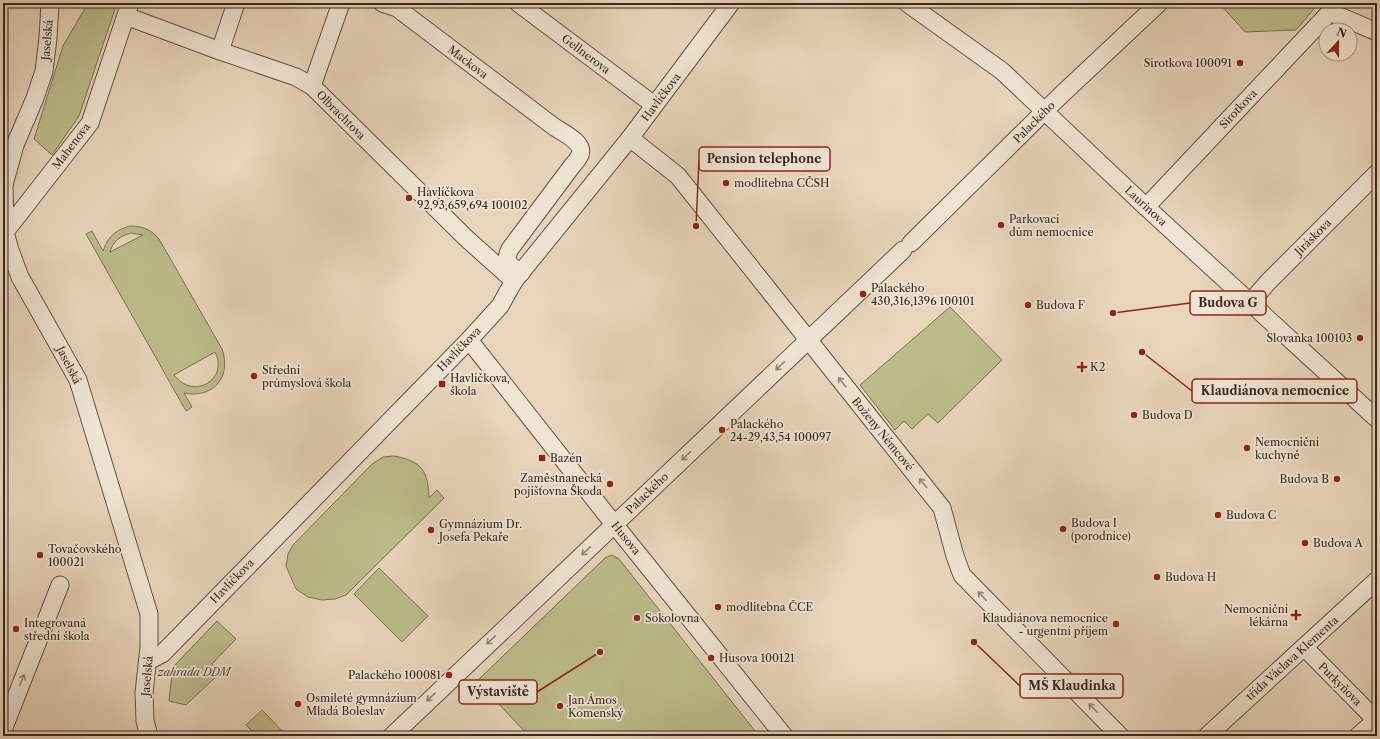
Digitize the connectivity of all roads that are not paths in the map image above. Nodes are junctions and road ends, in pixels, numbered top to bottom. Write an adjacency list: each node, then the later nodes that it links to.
1 (50, 3): 18 (street, Jaselská)
2 (236, 3): 11 (street)
3 (341, 3): 12 (street)
4 (382, 3): 19 (street, Mackova)
5 (518, 3): 13 (street, Gellnerova)
6 (731, 3): 13 (street, Havlíčkova)
7 (906, 3): 14 (street, Laurinova)
8 (1159, 3): 14 (street, Palackého)
9 (128, 10): 11 (street, Olbrachtova); 18 (street, Mahenova)
10 (1377, 32): 17 (street, Sirotkova)
11 (220, 51): 12 (street, Olbrachtova)
12 (312, 86): 19 (street, Olbrachtova)
13 (654, 105): 15 (street, Havlíčkova)
14 (1045, 111): 17 (street, Laurinova); 21 (street, Palackého)
15 (630, 138): 19 (street, Havlíčkova); 21 (street, Boženy Němcové)
16 (1377, 173): 20 (street, Jiráskova)
17 (1146, 207): 20 (street, Laurinova)
18 (5, 232): 28 (street, Jaselská)
19 (518, 277): 22 (street, Havlíčkova)
20 (1250, 303): 23 (street, Laurinova)
21 (808, 339): 24 (street, Palackého, one-way to 24); 34 (street, Boženy Němcové, one-way to 21)
22 (469, 340): 24 (street, Husova); 28 (street, Havlíčkova)
23 (1377, 419)
24 (614, 524): 32 (street, Palackého, one-way to 32); 33 (street, Husova)
25 (1377, 580): 27 (street, třída Václava Klementa)
26 (60, 584): 30 (street, one-way to 26)
27 (1304, 647): 29 (street, Purkyňova); 35 (street, třída Václava Klementa)
28 (148, 661): 31 (street, Jaselská)
29 (1377, 720): 36 (street, Purkyňova)
30 (3, 730)
31 (150, 736)
32 (392, 736)
33 (784, 736)
34 (1120, 736)
35 (1207, 736)
36 (1358, 736)

